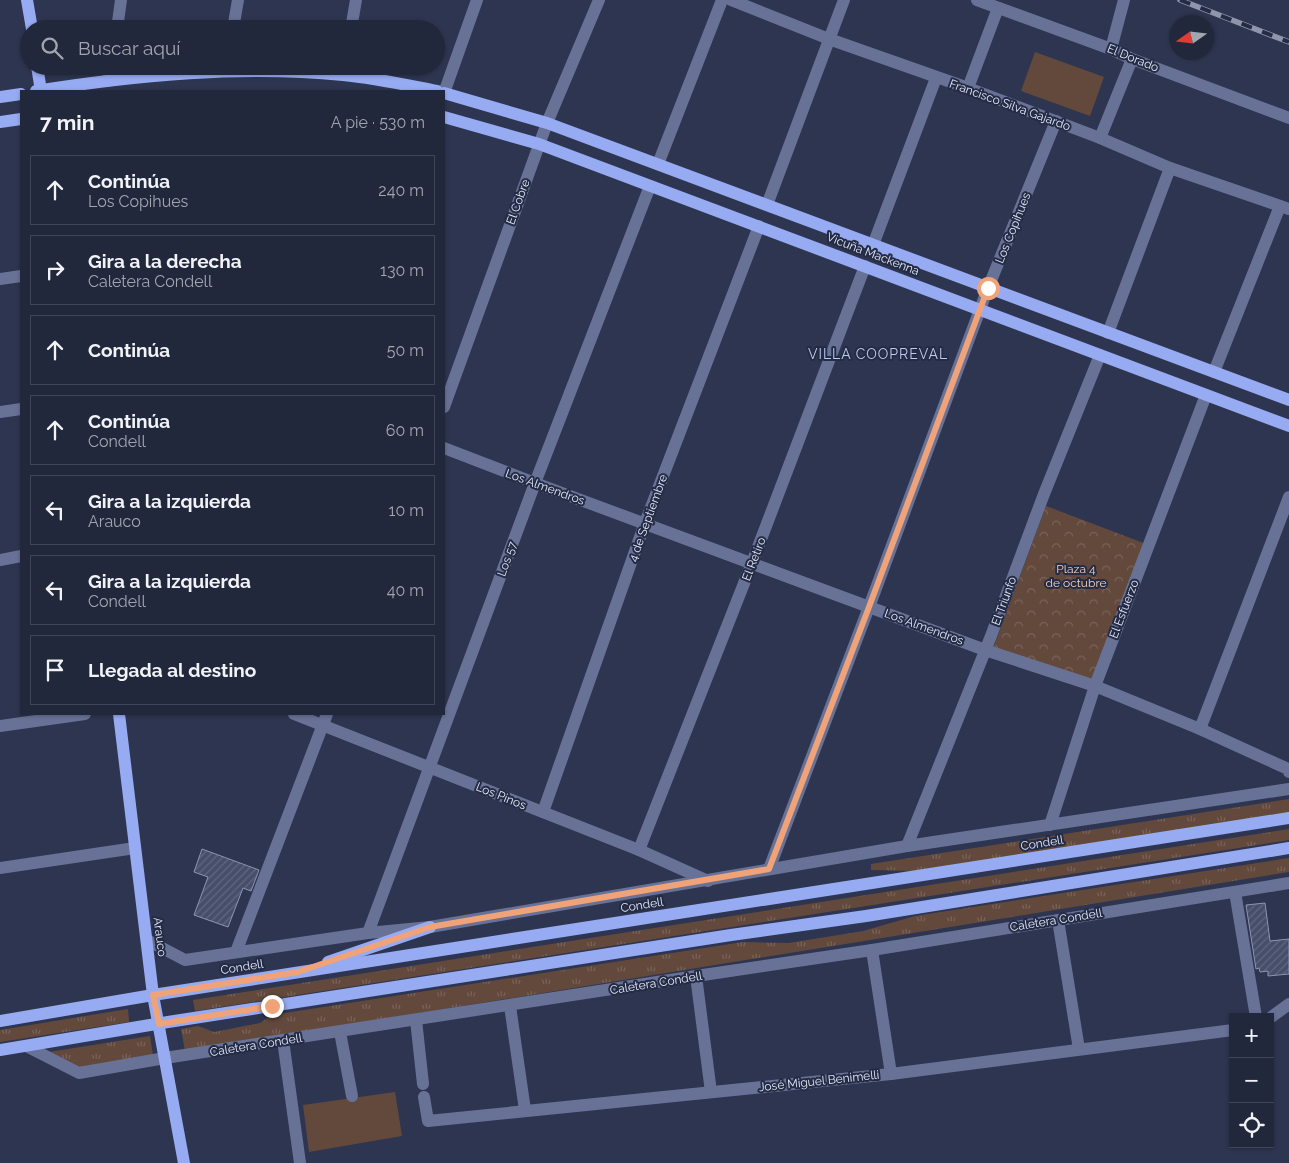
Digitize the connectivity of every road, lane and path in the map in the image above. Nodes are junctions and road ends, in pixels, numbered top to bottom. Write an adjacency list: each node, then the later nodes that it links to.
1 (27, 0): 13 (main road)
2 (121, 0): 14 (street)
3 (238, 0): 15 (street)
4 (356, 0): 16 (street)
5 (477, 0): 30 (street)
6 (599, 0): 39 (street, El Cobre)
7 (722, 0): 42 (street)
8 (731, 0): 17 (street, Francisco Silva Gajardo)
9 (844, 0): 17 (street)
10 (977, 0): 12 (street, El Dorado)
11 (1124, 0): 18 (street)
12 (998, 8): 18 (street, El Dorado); 26 (street)
13 (30, 20)
14 (118, 20)
15 (235, 20)
16 (353, 20)
17 (829, 39): 24 (street, Francisco Silva Gajardo); 45 (street)
18 (1111, 49): 19 (street, El Dorado)
19 (1132, 59): 35 (street, El Dorado); 40 (street)
20 (38, 75): 27 (main road)
21 (109, 75): 25 (street)
22 (166, 75): 25 (main road)
23 (363, 75): 29 (main road)
24 (936, 78): 26 (street, Francisco Silva Gajardo); 48 (street)
25 (108, 81): 28 (main road)
26 (968, 88): 38 (street, Francisco Silva Gajardo)
27 (39, 90)
28 (46, 90)
29 (432, 90)
30 (445, 90)
31 (445, 92): 39 (main road, Vicuña Mackenna)
32 (20, 94): 33 (main road)
33 (0, 97)
34 (445, 117): 41 (main road, Vicuña Mackenna)
35 (1289, 118)
36 (20, 119): 37 (main road)
37 (0, 122)
38 (1056, 122): 40 (street, Francisco Silva Gajardo); 52 (street, Los Copihues)
39 (547, 123): 41 (street, El Cobre); 42 (main road, Vicuña Mackenna)
40 (1100, 138): 43 (street, Francisco Silva Gajardo)
41 (539, 144): 44 (main road, Vicuña Mackenna); 59 (street, El Cobre)
42 (658, 164): 45 (main road, Vicuña Mackenna)
43 (1170, 168): 46 (street, Francisco Silva Gajardo); 54 (street)
44 (650, 186): 47 (main road, Vicuña Mackenna); 64 (street, Los 57)
45 (767, 205): 48 (main road, Vicuña Mackenna)
46 (1285, 208): 56 (street)
47 (759, 226): 49 (main road, Vicuña Mackenna); 66 (street, 4 de Septiembre)
48 (873, 245): 52 (main road, Vicuña Mackenna)
49 (865, 266): 53 (main road, Vicuña Mackenna); 69 (street, El Retiro)
50 (20, 276): 51 (street)
51 (0, 279)
52 (988, 288): 53 (street, Los Copihues); 54 (main road, Vicuña Mackenna)
53 (980, 310): 55 (main road, Vicuña Mackenna); 70 (street, Los Copihues)
54 (1108, 332): 56 (main road, Vicuña Mackenna)
55 (1100, 355): 57 (main road, Vicuña Mackenna); 71 (street, El Triunfo)
56 (1214, 372): 58 (main road, Vicuña Mackenna)
57 (1206, 394): 62 (main road, Vicuña Mackenna); 72 (street, El Esfuerzo)
58 (1289, 400)
59 (445, 404)
60 (20, 409): 61 (street)
61 (0, 412)
62 (1289, 426)
63 (445, 448): 64 (street, Los Almendros)
64 (535, 484): 66 (street, Los Almendros); 79 (street, Los 57)
65 (1289, 496): 78 (street)
66 (645, 523): 69 (street, Los Almendros); 82 (street, 4 de Septiembre)
67 (20, 556): 68 (street)
68 (0, 560)
69 (752, 564): 70 (street, Los Almendros); 88 (street, El Retiro)
70 (869, 607): 71 (street, Los Almendros); 90 (street, Los Copihues)
71 (985, 650): 72 (street, Los Almendros); 85 (street, El Triunfo)
72 (1095, 686): 78 (street, Los Almendros); 84 (street, El Esfuerzo)
73 (78, 715): 77 (street)
74 (119, 715): 86 (main road, Arauco)
75 (300, 715): 76 (street, Los Pinos)
76 (325, 719): 79 (street, Los Pinos); 99 (street)
77 (0, 726)
78 (1200, 729): 80 (street, Los Almendros)
79 (430, 768): 82 (street, Los Pinos); 96 (street, Los 57)
80 (1289, 772)
81 (1289, 789): 84 (street)
82 (543, 812): 88 (street, Los Pinos)
83 (1289, 818): 100 (main road, Condell)
84 (1050, 825): 85 (street)
85 (907, 846): 90 (street)
86 (135, 848): 89 (street); 97 (main road, Arauco)
87 (1289, 848): 109 (main road)
88 (639, 850): 91 (street, Los Pinos)
89 (0, 868)
90 (769, 869): 91 (street)
91 (708, 881): 95 (street)
92 (1289, 883): 93 (street, Caletera Condell)
93 (1235, 892): 94 (street, Caletera Condell); 105 (street)
94 (1058, 920): 98 (street, Caletera Condell); 114 (street)
95 (430, 927): 96 (street); 100 (main road)
96 (368, 933): 99 (street)
97 (147, 940): 99 (street); 102 (main road, Arauco)
98 (872, 950): 101 (street, Caletera Condell); 117 (street)
99 (236, 952)
100 (298, 972): 102 (main road, Condell)
101 (696, 976): 104 (street, Caletera Condell); 118 (street)
102 (153, 995): 108 (main road, Condell); 109 (main road, Arauco)
103 (1289, 1004): 106 (street)
104 (510, 1006): 107 (street, Caletera Condell); 120 (street)
105 (1255, 1013)
106 (1274, 1015)
107 (416, 1020): 111 (street, Caletera Condell); 120 (street, José Miguel Benimelli)
108 (0, 1021)
109 (159, 1024): 113 (main road); 116 (main road, Arauco)
110 (1229, 1030): 114 (street, José Miguel Benimelli)
111 (340, 1032): 112 (street, Caletera Condell); 119 (street)
112 (283, 1040): 116 (street, Caletera Condell); 122 (street)
113 (28, 1047): 115 (main road); 116 (street, Caletera Condell)
114 (1079, 1049): 117 (street, José Miguel Benimelli)
115 (0, 1050)
116 (165, 1058): 121 (main road, Arauco)
117 (891, 1074): 118 (street, José Miguel Benimelli)
118 (711, 1092): 120 (street, José Miguel Benimelli)
119 (352, 1096)
120 (525, 1110)
121 (184, 1163)
122 (300, 1163)

